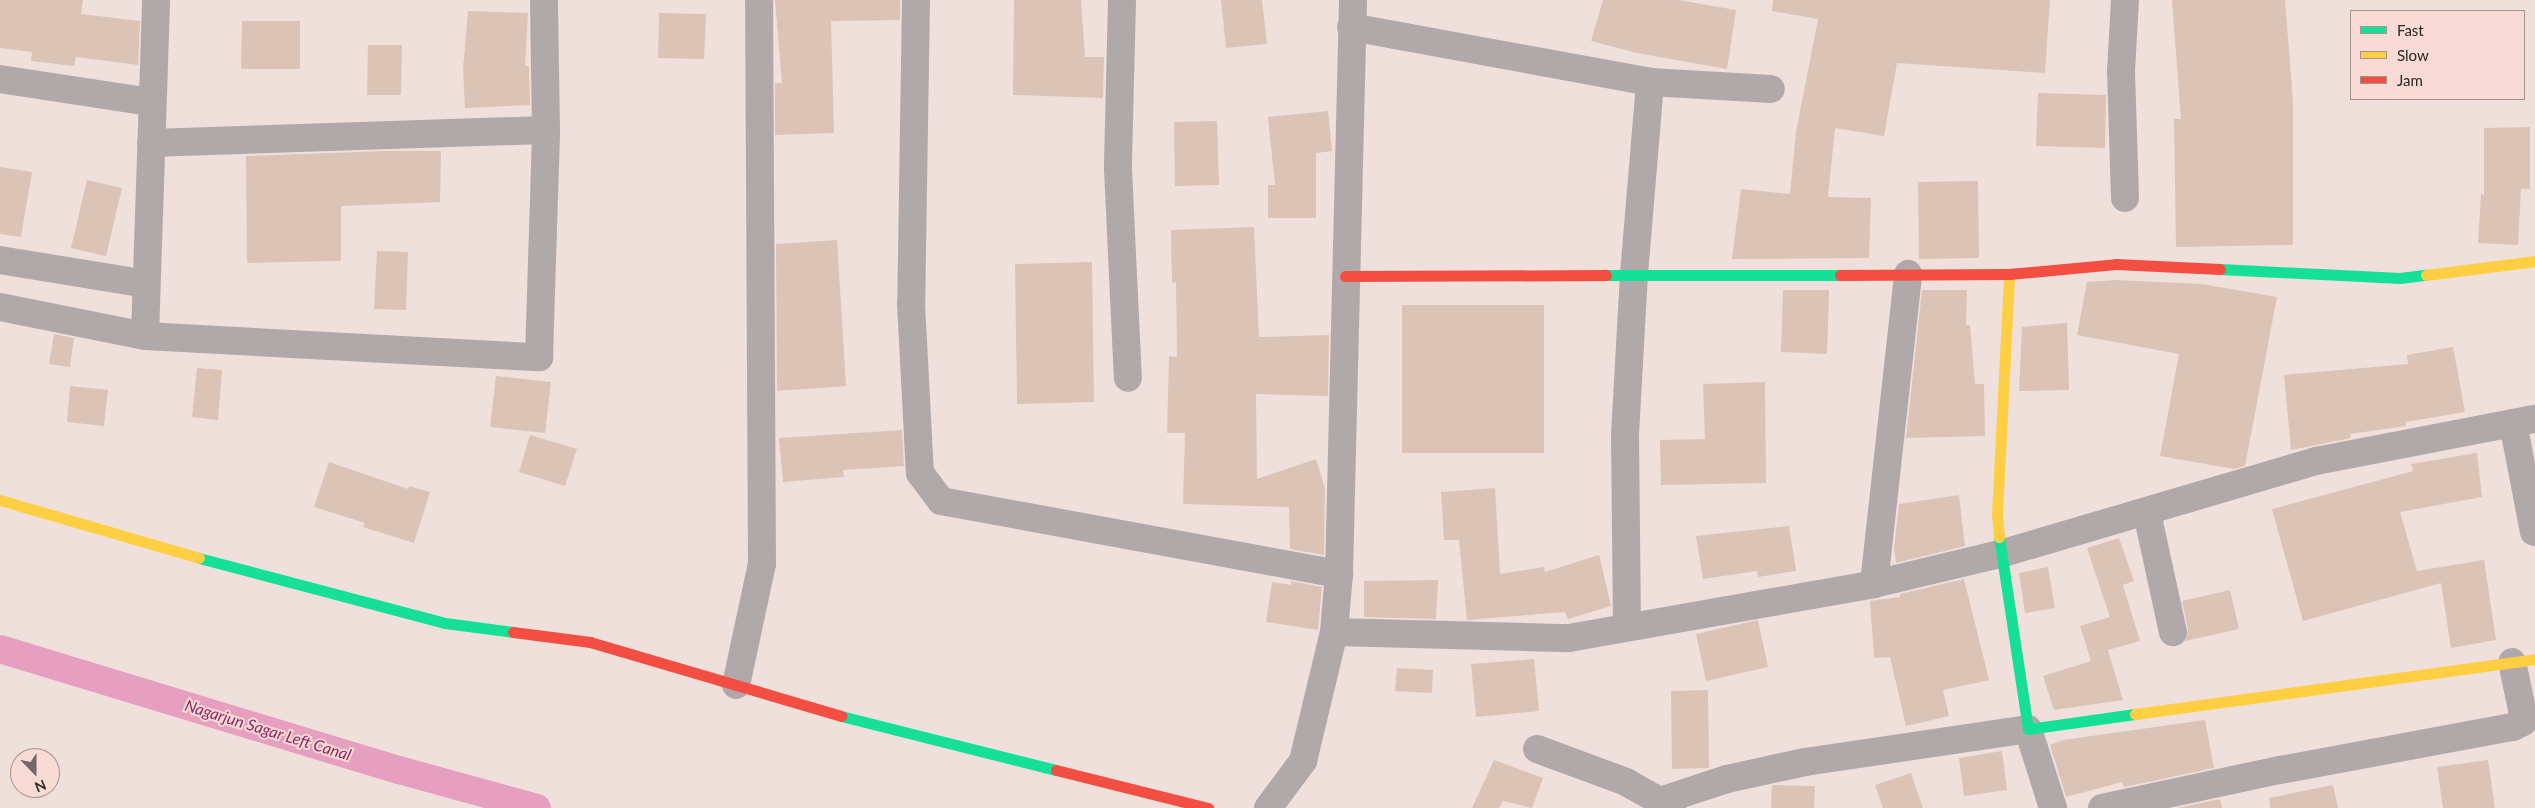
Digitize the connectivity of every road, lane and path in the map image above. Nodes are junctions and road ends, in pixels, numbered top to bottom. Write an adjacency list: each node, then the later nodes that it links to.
1 (156, 0): 12 (street)
2 (544, 0): 13 (street)
3 (759, 0): 37 (street)
4 (916, 0): 31 (street)
5 (1122, 0): 25 (street)
6 (1352, 0): 8 (street)
7 (2125, 0): 15 (street)
8 (1351, 27): 10 (street); 21 (street)
9 (0, 79): 12 (street)
10 (1650, 82): 11 (street); 18 (street)
11 (1771, 89)
12 (151, 102): 14 (street)
13 (546, 130): 14 (street); 24 (street)
14 (151, 143): 22 (street)
15 (2125, 198)
16 (0, 260): 22 (street)
17 (2535, 261): 20 (street)
18 (1634, 274): 19 (street); 21 (street); 33 (street)
19 (1908, 274): 20 (street); 32 (street)
20 (2009, 274): 30 (street)
21 (1345, 276): 31 (street)
22 (146, 284): 24 (street)
23 (0, 307): 24 (street)
24 (145, 336)
25 (1128, 378)
26 (2524, 421): 28 (street); 29 (street)
27 (0, 500): 37 (street)
28 (2146, 513): 30 (street); 35 (street)
29 (2534, 532)
30 (2000, 554): 32 (street); 38 (street)
31 (1339, 574): 34 (street)
32 (1874, 584): 33 (street)
33 (1627, 626): 34 (street)
34 (1334, 632): 42 (street)
35 (2174, 632)
36 (2524, 660): 38 (street); 44 (street)
37 (736, 685): 41 (street)
38 (2028, 729): 40 (street); 43 (street)
39 (1537, 749): 40 (street)
40 (1664, 805)
41 (1208, 808)
42 (1268, 808)
43 (2053, 808)
44 (2102, 808)

